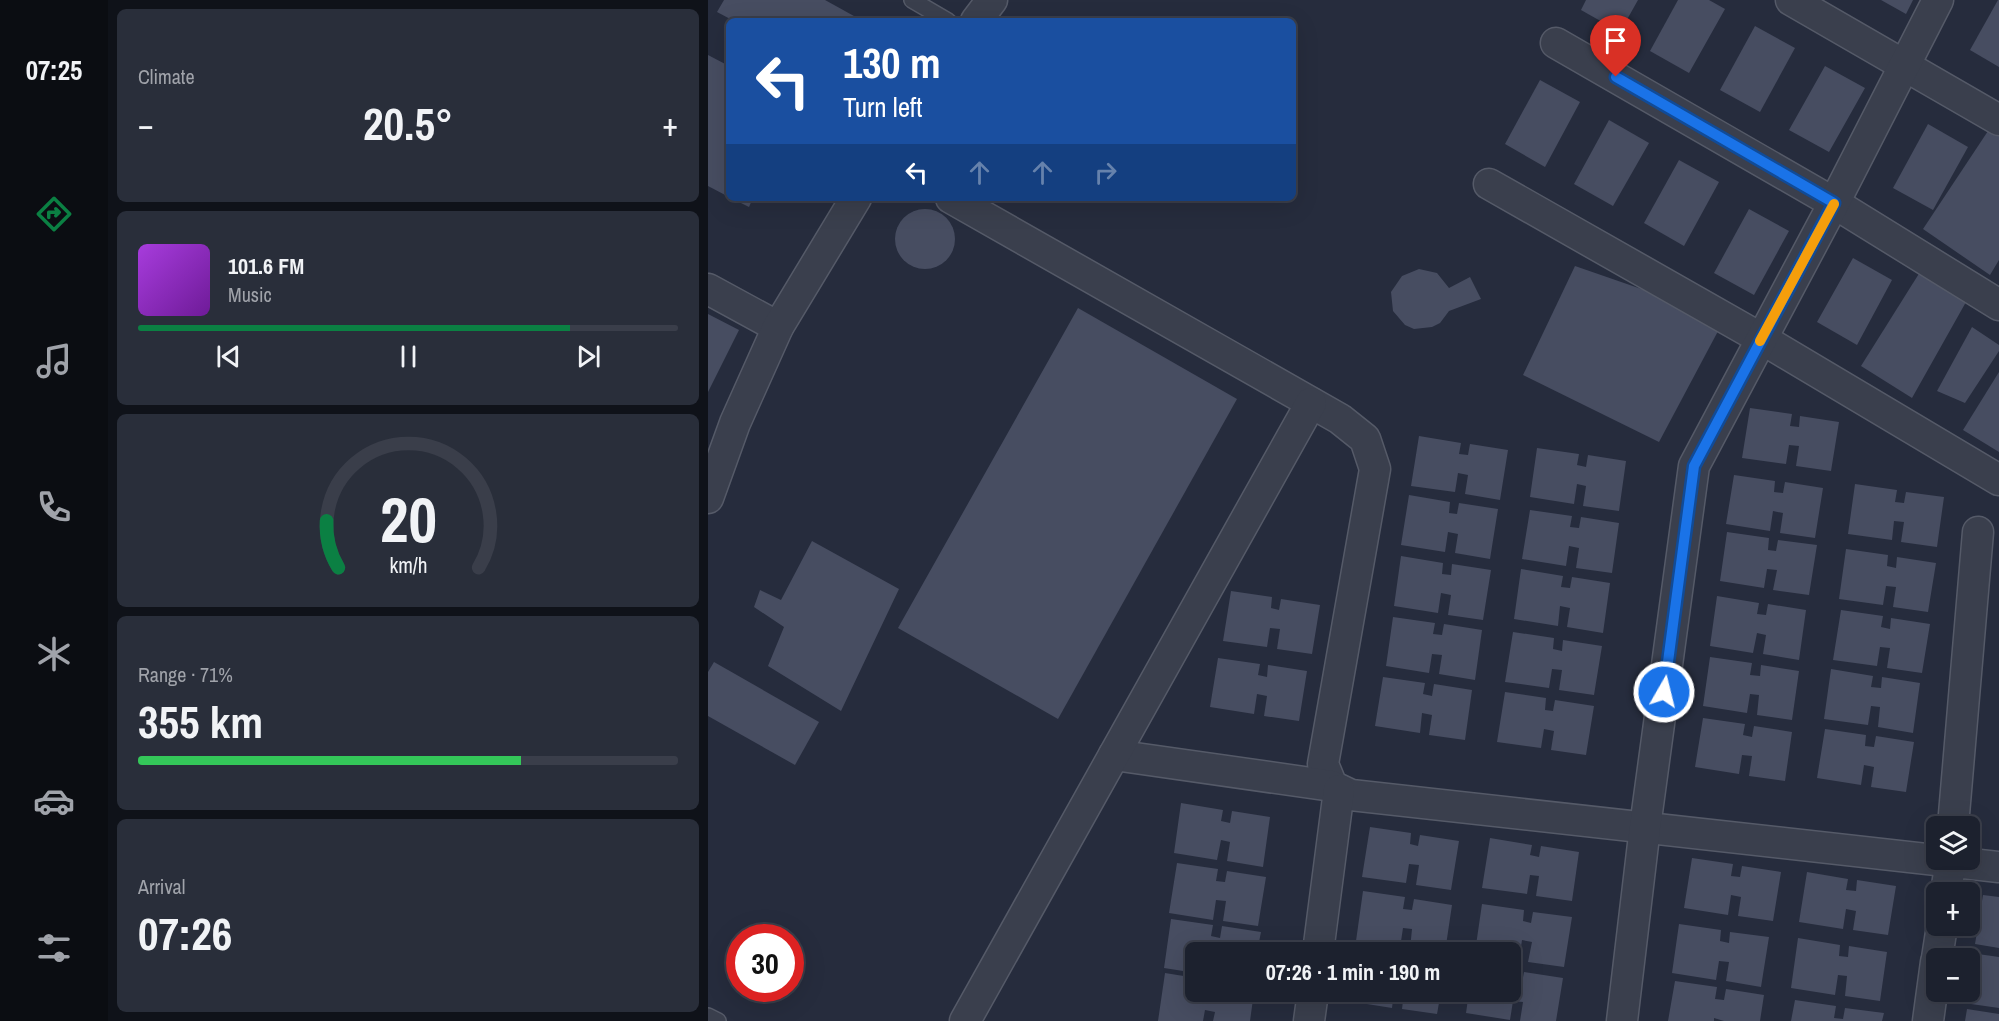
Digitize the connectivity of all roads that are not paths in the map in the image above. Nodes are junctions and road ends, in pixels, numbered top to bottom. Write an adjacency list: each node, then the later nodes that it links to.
1 (912, 0): 5 (lane)
2 (992, 0): 6 (street)
3 (1791, 0): 8 (street)
4 (1938, 0): 8 (street)
5 (943, 18)
6 (978, 18)
7 (1556, 43): 13 (street)
8 (1904, 67): 9 (street); 13 (street)
9 (1999, 120)
10 (1489, 184): 17 (street)
11 (854, 201): 16 (street)
12 (956, 201): 18 (street)
13 (1834, 203): 15 (street); 17 (street)
14 (708, 289): 16 (street)
15 (1999, 305)
16 (778, 327): 20 (street)
17 (1762, 339): 19 (street); 25 (street)
18 (1311, 403): 22 (street); 23 (street)
19 (1999, 480)
20 (708, 498)
21 (1978, 532): 24 (street)
22 (1114, 754): 23 (street); 34 (street)
23 (1335, 788): 25 (street); 29 (street)
24 (1954, 816)
25 (1645, 828): 26 (street); 36 (street)
26 (1926, 857)
27 (1980, 864): 28 (street)
28 (1999, 867)
29 (1319, 942)
30 (1312, 1002): 35 (street)
31 (1931, 1002): 37 (street)
32 (708, 1016): 33 (lane)
33 (718, 1021)
34 (965, 1021)
35 (1309, 1021)
36 (1622, 1021)
37 (1928, 1021)

